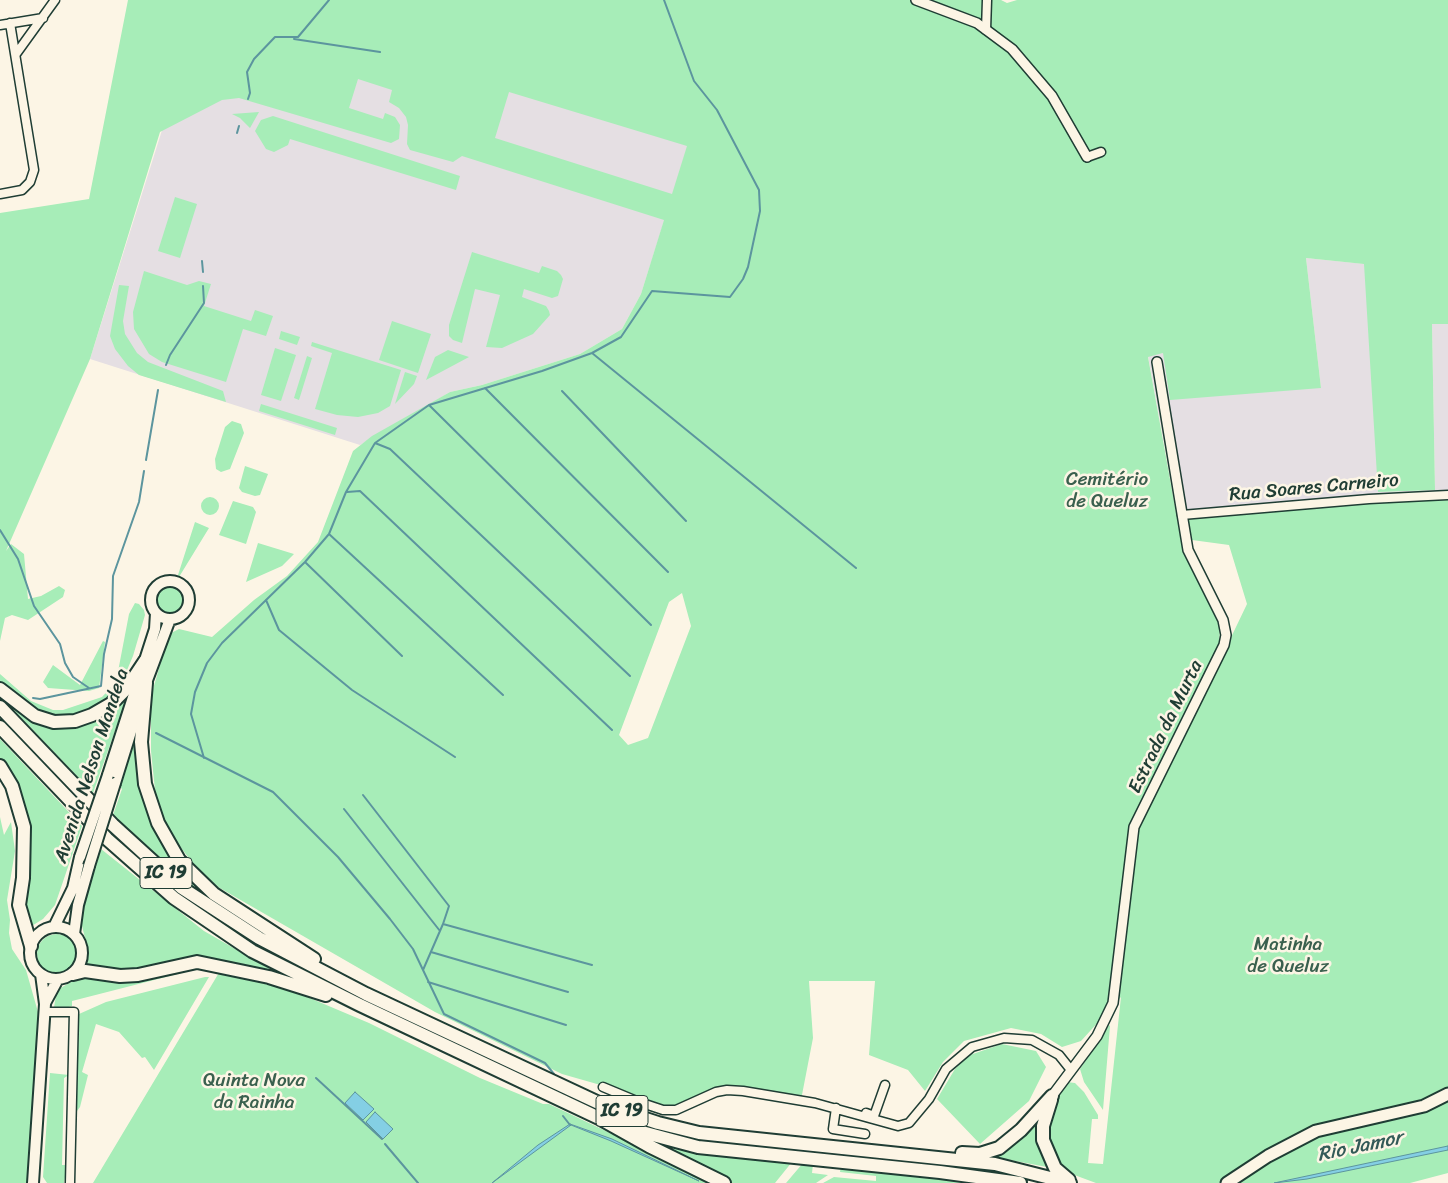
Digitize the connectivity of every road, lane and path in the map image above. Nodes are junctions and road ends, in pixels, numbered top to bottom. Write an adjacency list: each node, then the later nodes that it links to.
1 (55, 0): 4 (street)
2 (916, 0): 7 (street)
3 (987, 0): 7 (street)
4 (43, 18): 5 (street); 8 (street)
5 (10, 23): 6 (street); 8 (street)
6 (0, 25)
7 (986, 30): 10 (street)
8 (16, 54): 11 (street)
9 (1101, 152): 10 (street)
10 (1087, 157)
11 (0, 194)
12 (1157, 362): 14 (street, Estrada da Murta)
13 (1448, 495): 14 (street, Rua Soares Carneiro)
14 (1182, 515): 32 (street, Estrada da Murta)
15 (156, 613): 16 (main road); 16 (main road); 17 (main road, Avenida Nelson Mandela)
16 (170, 620): 18 (main road, Avenida Nelson Mandela)
17 (144, 661): 19 (highway); 23 (main road, Avenida Nelson Mandela)
18 (146, 683): 23 (main road, Avenida Nelson Mandela); 30 (highway)
19 (0, 689)
20 (0, 707): 30 (highway, IC 19)
21 (0, 727): 30 (highway, IC 19)
22 (0, 766): 26 (highway)
23 (112, 779): 24 (main road, Avenida Nelson Mandela, bridge); 25 (main road, Avenida Nelson Mandela, bridge)
24 (54, 927): 25 (main road); 26 (main road)
25 (74, 934): 28 (main road)
26 (31, 946): 27 (main road)
27 (41, 974): 29 (main road); 31 (main road)
28 (73, 974): 29 (main road); 30 (highway)
29 (58, 980): 31 (main road)
30 (363, 1000): 39 (highway, IC 19); 41 (highway, IC 19)
31 (44, 1008): 42 (main road); 43 (street)
32 (1071, 1070): 36 (street, Estrada da Murta); 37 (street)
33 (885, 1085): 38 (street)
34 (603, 1087): 37 (street)
35 (1448, 1094): 47 (main road)
36 (1052, 1096): 41 (highway); 46 (highway)
37 (836, 1108): 40 (street)
38 (854, 1109)
39 (599, 1118): 44 (highway); 45 (highway, IC 19)
40 (865, 1134)
41 (899, 1155): 46 (highway, IC 19)
42 (33, 1183)
43 (70, 1183)
44 (724, 1183)
45 (1020, 1183)
46 (1072, 1183)
47 (1227, 1183)

